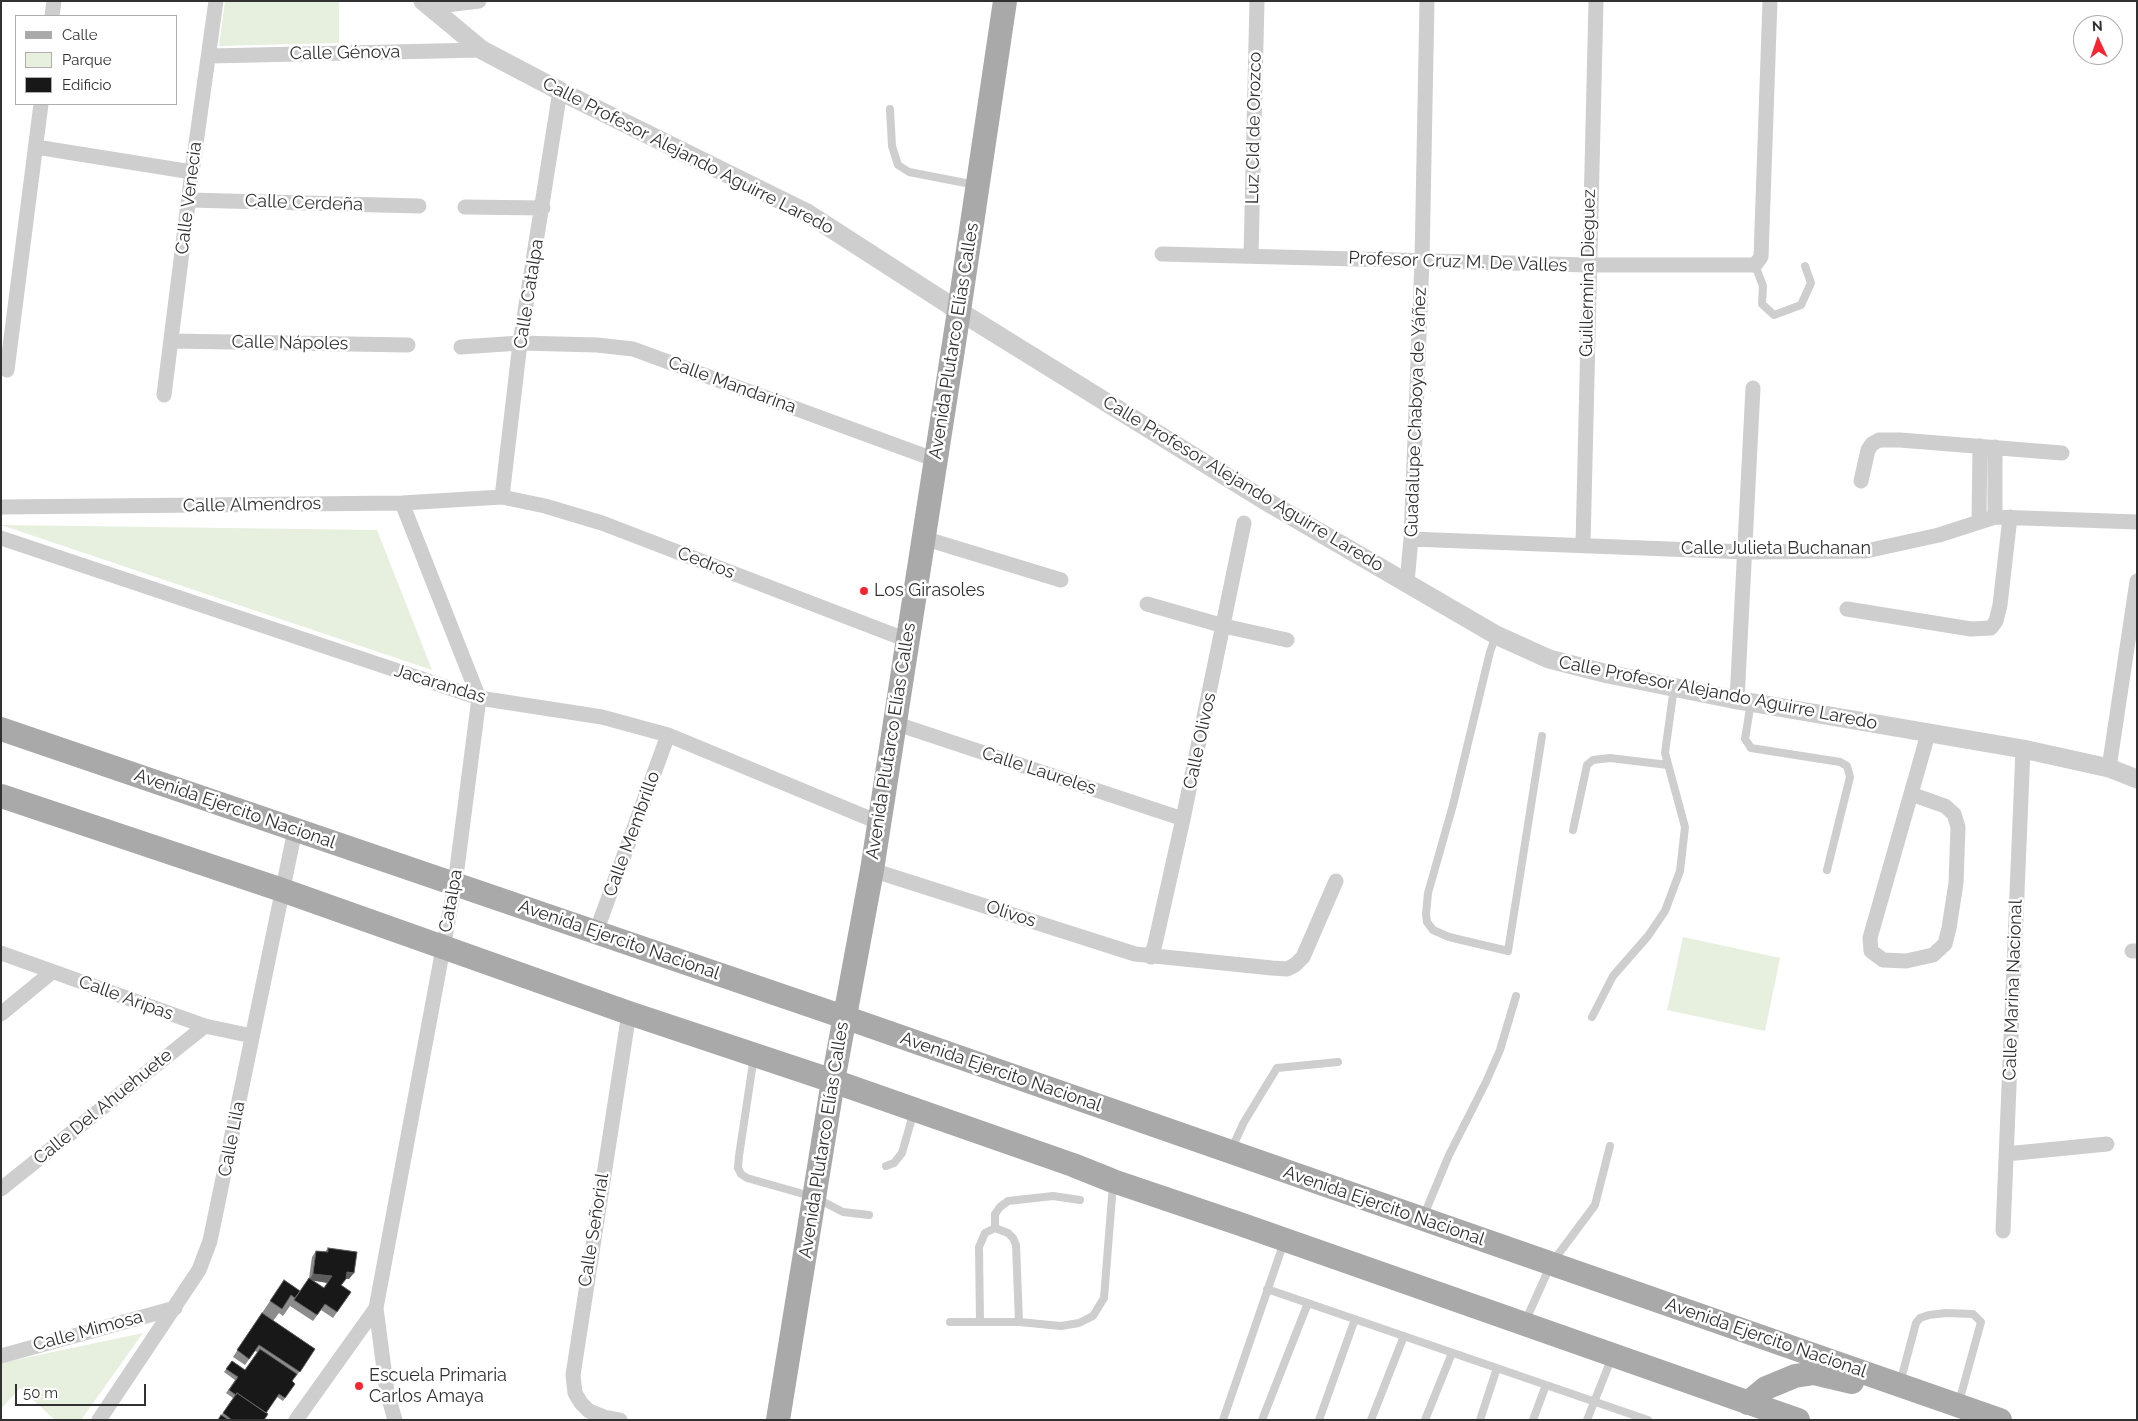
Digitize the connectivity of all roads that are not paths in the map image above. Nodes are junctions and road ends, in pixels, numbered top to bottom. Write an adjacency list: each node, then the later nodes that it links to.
1 (54, 1): 10 (street)
2 (216, 1): 12 (street, Calle Venecia)
3 (479, 1): 9 (street)
4 (1005, 1): 18 (main road, Avenida Plutarco Elías Calles)
5 (1257, 1): 24 (street, Luz CId de Orozco)
6 (1427, 1): 25 (street, Guadalupe Chaboya de Yáñez)
7 (1596, 1): 26 (street, Guillermina Dieguez)
8 (1770, 1): 27 (street)
9 (427, 4): 11 (street, Calle Profesor Alejando Aguirre Laredo)
10 (52, 15)
11 (482, 50): 12 (street, Calle Génova); 13 (street, Calle Profesor Alejando Aguirre Laredo)
12 (209, 56): 17 (street, Calle Venecia)
13 (560, 91): 22 (street, Calle Catalpa); 29 (street, Calle Profesor Alejando Aguirre Laredo)
14 (41, 105): 16 (street)
15 (890, 109): 18 (lane)
16 (36, 147): 17 (street); 30 (street)
17 (192, 172): 19 (street, Calle Venecia)
18 (978, 186): 29 (main road, Avenida Plutarco Elías Calles)
19 (190, 200): 20 (street, Calle Cerdeña); 31 (street, Calle Venecia)
20 (419, 206)
21 (465, 207): 22 (street)
22 (543, 208): 32 (street, Calle Catalpa)
23 (1162, 254): 24 (street, Profesor Cruz M. De Valles)
24 (1251, 255): 25 (street, Profesor Cruz M. De Valles)
25 (1422, 261): 26 (street, Profesor Cruz M. De Valles); 51 (street, Guadalupe Chaboya de Yáñez)
26 (1588, 265): 27 (street, Profesor Cruz M. De Valles); 52 (street, Guillermina Dieguez)
27 (1755, 265): 28 (lane)
28 (1805, 266)
29 (959, 311): 40 (main road, Avenida Plutarco Elías Calles); 56 (street, Calle Profesor Alejando Aguirre Laredo)
30 (7, 327): 35 (street)
31 (171, 341): 33 (street, Calle Nápoles); 37 (street, Calle Venecia)
32 (520, 342): 34 (street, Calle Mandarina); 40 (street, Calle Mandarina); 42 (street, Calle Catalpa)
33 (408, 345)
34 (461, 347)
35 (7, 370)
36 (1753, 388): 53 (street)
37 (164, 395)
38 (1987, 447): 39 (street); 41 (street); 45 (street); 46 (street)
39 (2062, 452)
40 (936, 460): 50 (main road, Avenida Plutarco Elías Calles)
41 (1861, 481)
42 (502, 497): 43 (street, Calle Almendros); 61 (street, Cedros)
43 (402, 504): 44 (street, Calle Almendros); 65 (street, Catalpa)
44 (1, 507)
45 (2002, 517): 46 (street, Calle Julieta Buchanan); 47 (street, Calle Julieta Buchanan); 58 (street)
46 (1979, 521): 53 (street, Calle Julieta Buchanan)
47 (2137, 522)
48 (1244, 523): 59 (street, Calle Olivos)
49 (1, 538): 65 (street, Jacarandas)
50 (923, 538): 54 (street); 61 (main road, Avenida Plutarco Elías Calles)
51 (1411, 539): 52 (street, Calle Julieta Buchanan); 56 (street, Guadalupe Chaboya de Yáñez)
52 (1583, 544): 53 (street, Calle Julieta Buchanan)
53 (1746, 552): 66 (street)
54 (1062, 580)
55 (2137, 581): 63 (street)
56 (1407, 582): 60 (street, Calle Profesor Alejando Aguirre Laredo)
57 (1147, 604): 59 (street)
58 (1847, 609)
59 (1224, 626): 62 (street); 78 (street, Calle Olivos)
60 (1496, 635): 64 (street, Calle Profesor Alejando Aguirre Laredo); 71 (lane)
61 (907, 640): 67 (main road, Avenida Plutarco Elías Calles)
62 (1287, 640)
63 (2132, 658): 74 (street)
64 (1674, 687): 66 (street, Calle Profesor Alejando Aguirre Laredo); 73 (lane)
65 (479, 698): 70 (street, Jacarandas); 85 (street, Catalpa)
66 (1744, 701): 69 (street, Calle Profesor Alejando Aguirre Laredo); 83 (lane)
67 (894, 723): 78 (street, Calle Laureles); 79 (main road, Avenida Plutarco Elías Calles)
68 (1, 729): 80 (main road, Avenida Ejercito Nacional)
69 (1928, 734): 72 (street, Calle Profesor Alejando Aguirre Laredo); 76 (street)
70 (668, 735): 79 (street, Jacarandas); 87 (street, Calle Membrillo)
71 (1542, 736)
72 (2023, 749): 74 (street, Calle Profesor Alejando Aguirre Laredo); 106 (street, Calle Marina Nacional)
73 (1668, 765): 81 (lane); 95 (lane)
74 (2109, 768): 75 (street, Calle Profesor Alejando Aguirre Laredo)
75 (2137, 779)
76 (1911, 794): 76 (street)
77 (1, 796): 86 (main road)
78 (1183, 819): 90 (street, Calle Olivos)
79 (878, 822): 82 (main road, Avenida Plutarco Elías Calles)
80 (295, 830): 85 (main road, Avenida Ejercito Nacional); 86 (street, Calle Lila)
81 (1573, 830)
82 (872, 870): 90 (street, Olivos); 96 (main road, Avenida Plutarco Elías Calles)
83 (1827, 870)
84 (1336, 881): 90 (street, Olivos)
85 (455, 884): 87 (main road, Avenida Ejercito Nacional); 88 (street, Catalpa)
86 (282, 890): 88 (main road); 98 (street, Calle Lila)
87 (596, 932): 96 (main road, Avenida Ejercito Nacional)
88 (442, 947): 93 (main road); 121 (street, Catalpa)
89 (1, 953): 91 (street, Calle Aripas)
90 (1151, 957)
91 (52, 972): 94 (street); 97 (street, Calle Aripas)
92 (1516, 996): 113 (lane)
93 (629, 1013): 99 (main road); 142 (street, Calle Señorial)
94 (1, 1014)
95 (1592, 1017)
96 (844, 1018): 101 (main road, Avenida Plutarco Elías Calles); 105 (main road, Avenida Ejercito Nacional)
97 (205, 1026): 98 (street, Calle Aripas); 109 (street, Calle Del Ahuehuete)
98 (252, 1036): 120 (street, Calle Lila)
99 (754, 1054): 101 (main road); 110 (lane)
100 (1338, 1062): 105 (lane)
101 (833, 1081): 102 (main road); 110 (main road, Avenida Plutarco Elías Calles)
102 (914, 1109): 107 (lane); 108 (main road)
103 (2107, 1144): 106 (street)
104 (1610, 1146): 117 (lane)
105 (1230, 1152): 113 (main road, Avenida Ejercito Nacional)
106 (2006, 1154): 115 (street, Calle Marina Nacional)
107 (886, 1166)
108 (1113, 1181): 116 (main road); 125 (lane)
109 (1, 1189)
110 (814, 1196): 112 (lane); 143 (main road, Avenida Plutarco Elías Calles)
111 (1080, 1200): 114 (lane)
112 (869, 1216)
113 (1422, 1219): 117 (main road, Avenida Ejercito Nacional)
114 (995, 1228): 124 (lane); 125 (lane)
115 (2003, 1231)
116 (1285, 1240): 118 (lane); 126 (main road)
117 (1551, 1264): 126 (lane); 132 (main road, Avenida Ejercito Nacional)
118 (1267, 1289): 119 (lane); 144 (lane)
119 (1308, 1303): 122 (lane); 145 (lane)
120 (175, 1308): 130 (street, Calle Mimosa); 139 (street, Calle Lila)
121 (376, 1308): 140 (street); 141 (street)
122 (1354, 1319): 127 (lane); 146 (lane)
123 (950, 1322): 124 (lane)
124 (980, 1322): 125 (lane)
125 (1019, 1322)
126 (1525, 1324): 129 (main road)
127 (1404, 1336): 128 (lane); 147 (lane)
128 (1452, 1353): 131 (lane); 148 (lane)
129 (1613, 1355): 135 (lane); 136 (main road)
130 (1, 1356)
131 (1497, 1368): 134 (lane); 149 (lane)
132 (1872, 1375): 133 (main road, Avenida Ejercito Nacional); 136 (main road)
133 (1900, 1384): 137 (main road, Avenida Ejercito Nacional); 137 (lane)
134 (1546, 1385): 135 (lane); 150 (lane)
135 (1595, 1402): 138 (lane); 151 (lane)
136 (1748, 1403): 153 (main road)
137 (1958, 1405): 154 (main road, Avenida Ejercito Nacional)
138 (1638, 1418): 152 (lane)
139 (99, 1420)
140 (296, 1420)
141 (395, 1420)
142 (620, 1420)
143 (778, 1420)
144 (1223, 1420)
145 (1262, 1420)
146 (1320, 1420)
147 (1371, 1420)
148 (1426, 1420)
149 (1480, 1420)
150 (1532, 1420)
151 (1587, 1420)
152 (1648, 1420)
153 (1798, 1420)
154 (2000, 1420)

